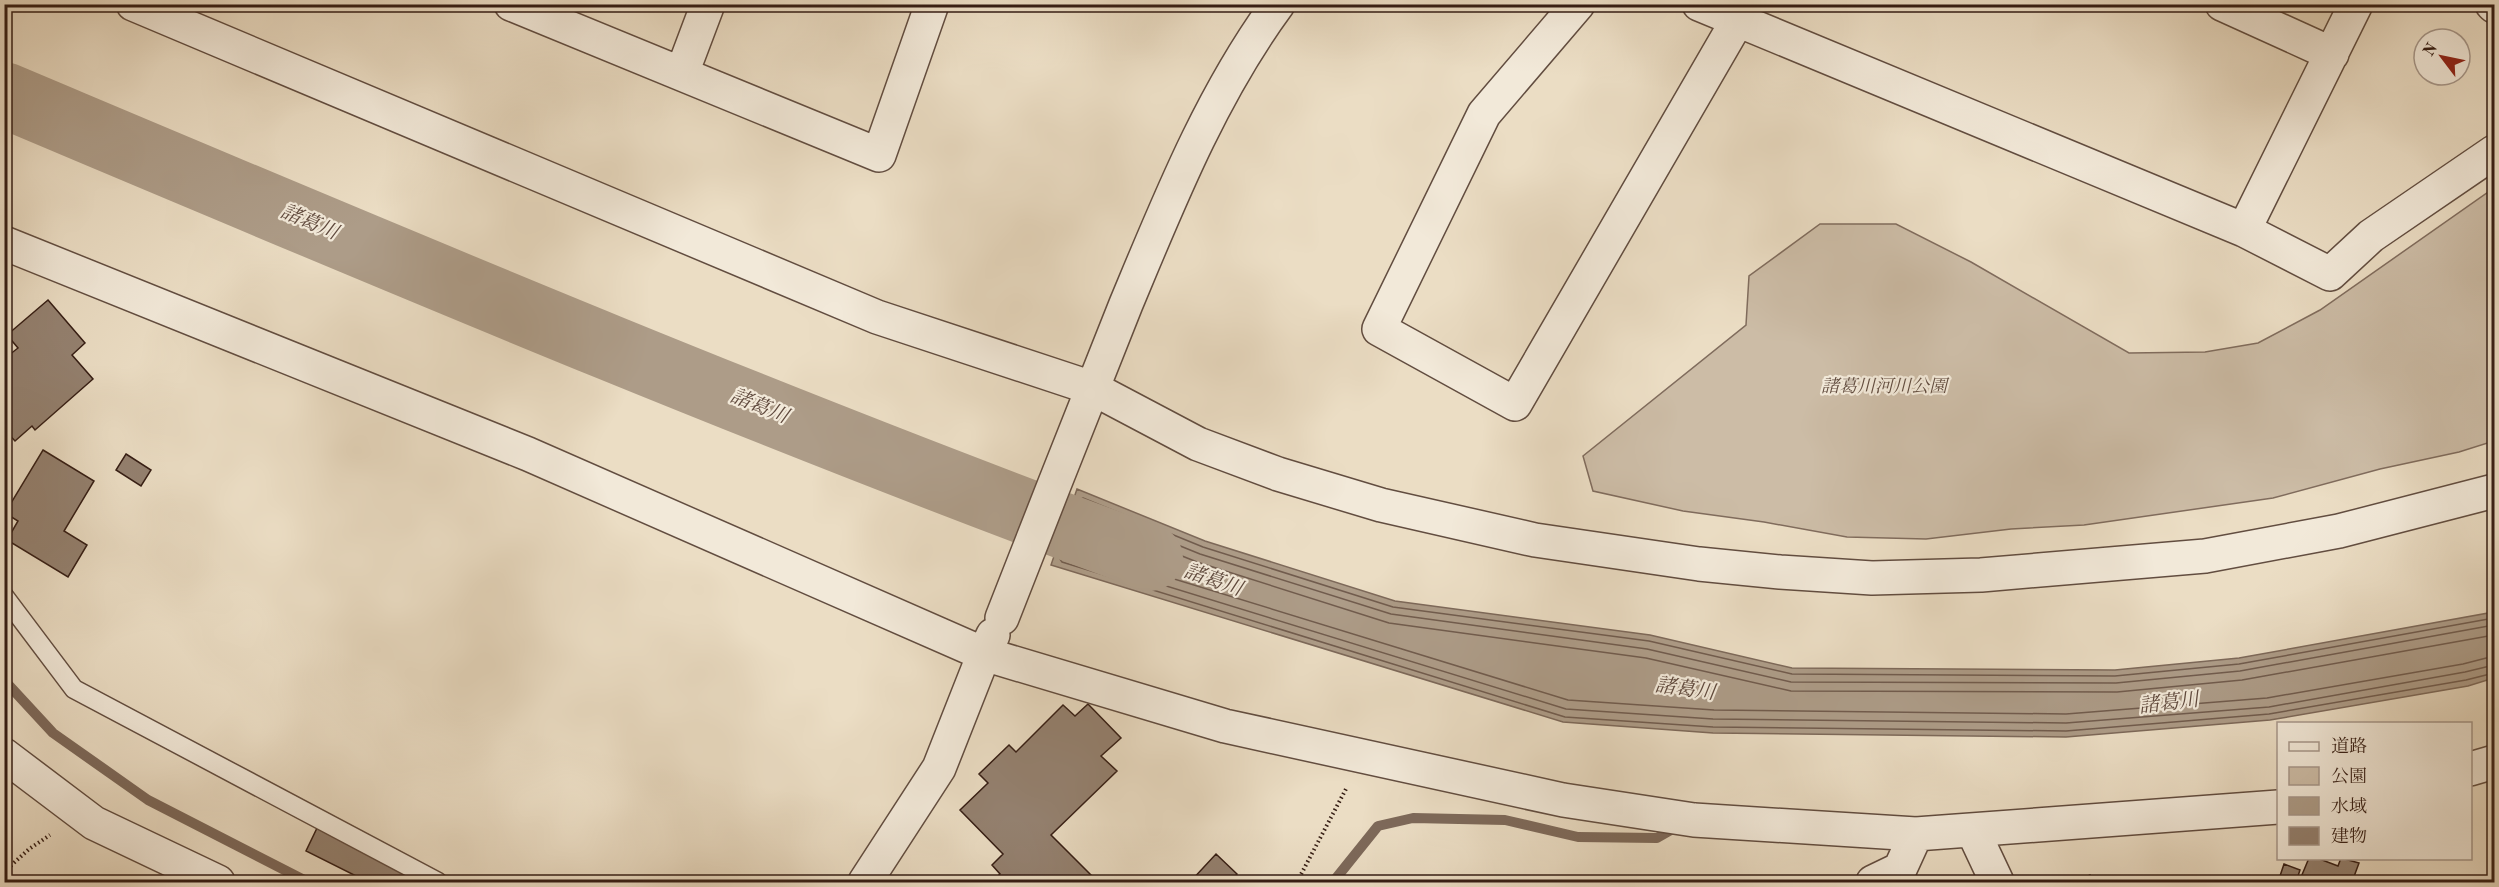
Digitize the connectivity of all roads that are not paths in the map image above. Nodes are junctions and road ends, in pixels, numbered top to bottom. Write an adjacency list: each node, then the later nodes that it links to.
1 (133, 4): 16 (street)
2 (511, 4): 12 (street)
3 (708, 4): 12 (street)
4 (932, 4): 12 (street)
5 (1278, 4): 16 (street)
6 (1578, 4): 10 (street)
7 (1699, 4): 10 (street)
8 (2222, 4): 11 (street)
9 (2356, 4): 11 (street)
10 (1742, 13): 14 (street)
11 (2332, 54): 14 (street)
12 (682, 73)
13 (2494, 152): 14 (street)
14 (2244, 230)
15 (4, 243): 19 (street)
16 (1087, 401): 17 (street); 19 (street)
17 (2494, 491)
18 (4, 596): 27 (lane)
19 (984, 654): 25 (street); 28 (street)
20 (4, 755): 26 (street)
21 (2494, 762): 22 (street)
22 (2472, 768)
23 (2277, 807): 24 (street)
24 (1973, 831): 25 (street); 30 (street)
25 (1916, 834): 29 (street)
26 (218, 882)
27 (438, 882)
28 (865, 882)
29 (1873, 882)
30 (1997, 882)

